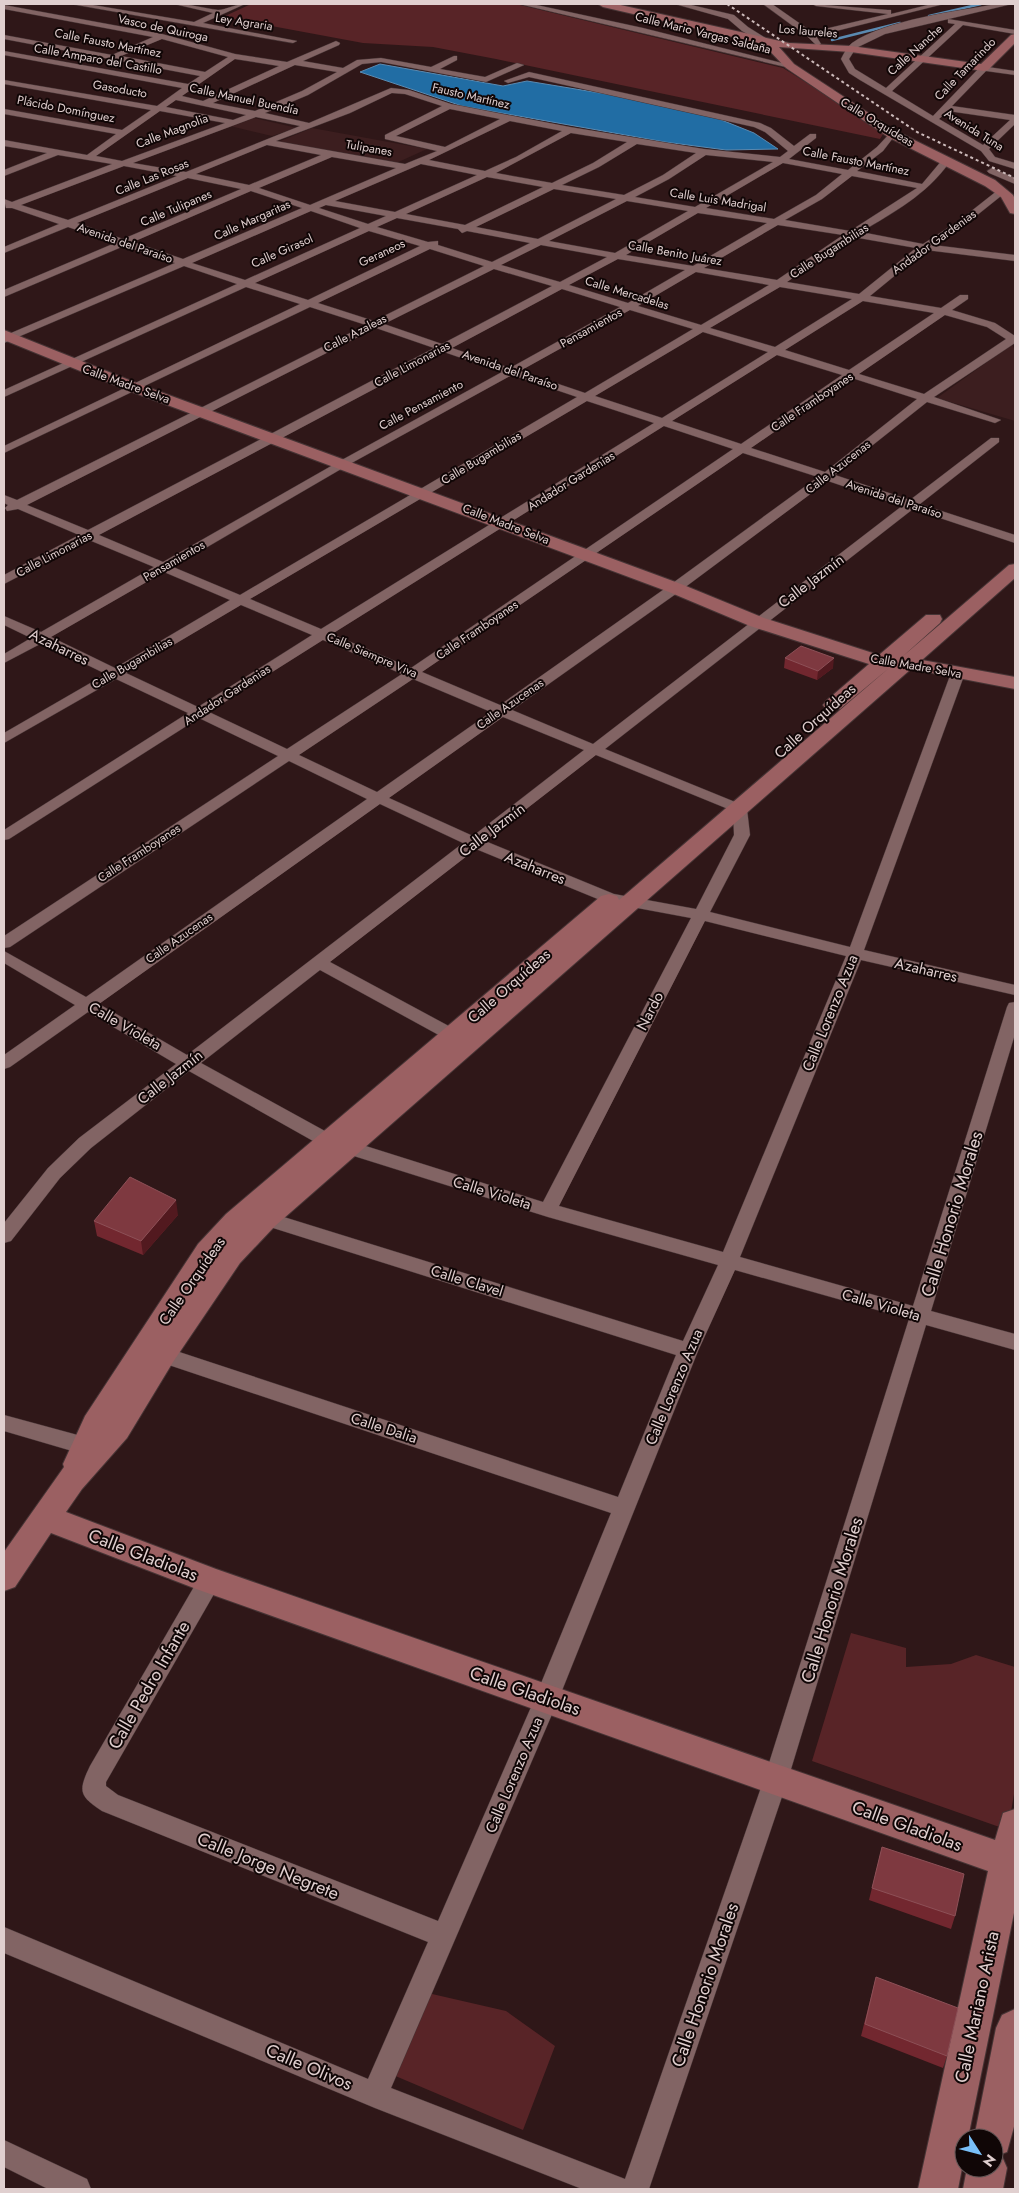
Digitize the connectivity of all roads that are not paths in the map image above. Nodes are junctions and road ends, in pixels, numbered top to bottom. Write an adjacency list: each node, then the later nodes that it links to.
1 (75, 4): 23 (street, Ley Agraria)
2 (178, 4): 15 (street)
3 (241, 4): 15 (street)
4 (523, 4): 24 (street, Calle Mario Vargas Saldaña)
5 (603, 4): 18 (street, Los laureles)
6 (679, 4): 14 (street)
7 (707, 4): 14 (street)
8 (719, 4): 33 (street)
9 (768, 4): 25 (street)
10 (940, 4): 17 (street)
11 (1008, 4): 19 (street)
12 (821, 6): 17 (street)
13 (4, 7): 27 (street, Vasco de Quiroga)
14 (696, 8): 18 (street); 30 (street)
15 (223, 13): 23 (street)
16 (4, 14): 31 (street)
17 (899, 14): 21 (street)
18 (672, 18): 24 (street); 30 (street, Los laureles)
19 (941, 18): 22 (street); 35 (street)
20 (827, 22): 21 (street)
21 (855, 24): 25 (street)
22 (960, 24): 26 (street); 43 (street, Calle Nanche)
23 (192, 25): 27 (street); 36 (street, Ley Agraria)
24 (643, 30): 47 (street, Calle Mario Vargas Saldaña)
25 (813, 31): 34 (street)
26 (1015, 32)
27 (161, 36): 31 (street); 39 (street, Vasco de Quiroga)
28 (4, 37): 40 (street, Calle Fausto Martínez)
29 (1015, 37): 48 (street, Calle Tamarindo)
30 (768, 42): 33 (street, Los laureles); 47 (street, Calle Orquídeas)
31 (147, 43): 40 (street)
32 (336, 43): 45 (street)
33 (784, 44): 34 (street, Los laureles)
34 (819, 46): 35 (street, Los laureles)
35 (851, 49): 43 (street, Los laureles); 56 (street, Avenida Tuna)
36 (275, 50)
37 (4, 53): 44 (street, Calle Amparo del Castillo)
38 (266, 54): 42 (street)
39 (234, 56): 42 (street, Vasco de Quiroga); 52 (street)
40 (113, 57): 52 (street, Calle Fausto Martínez)
41 (454, 58): 49 (street)
42 (257, 59): 45 (street, Vasco de Quiroga)
43 (921, 59): 48 (street, Los laureles); 56 (street, Calle Nanche)
44 (43, 60): 54 (street); 55 (street, Calle Amparo del Castillo)
45 (290, 64): 50 (street, Vasco de Quiroga); 58 (street)
46 (520, 64): 53 (street)
47 (790, 66): 71 (street, Calle Orquídeas)
48 (984, 68): 51 (street); 61 (street, Calle Tamarindo)
49 (433, 69): 50 (street, Calle Magnolia); 53 (street, Calle Magnolia)
50 (346, 71): 63 (street, Calle Magnolia)
51 (1015, 73)
52 (207, 74): 55 (street)
53 (486, 80): 78 (street, Calle Magnolia)
54 (5, 83): 60 (street, Gasoducto)
55 (189, 87): 57 (street)
56 (886, 92): 66 (street, Avenida Tuna)
57 (174, 97): 58 (street, Calle Manuel Buendía); 60 (street)
58 (204, 104): 63 (street, Calle Manuel Buendía)
59 (448, 106): 64 (street, Fausto Martínez); 68 (street, Fausto Martínez); 77 (street)
60 (157, 108): 67 (street, Gasoducto); 70 (street)
61 (946, 108): 65 (street); 66 (street, Calle Tamarindo)
62 (4, 111): 70 (street, Plácido Domínguez)
63 (256, 114): 67 (street, Calle Magnolia); 68 (street, Calle Manuel Buendía)
64 (508, 118): 69 (street, Fausto Martínez); 77 (street, Calle Margaritas)
65 (1015, 119): 76 (street)
66 (934, 120): 76 (street, Avenida Tuna)
67 (231, 122): 87 (street, Calle Magnolia)
68 (308, 125): 74 (street, Calle Las Rosas)
69 (570, 130): 73 (street, Fausto Martínez); 92 (street, Calle Girasol)
70 (123, 133): 82 (street)
71 (892, 134): 86 (street, Calle Orquídeas); 90 (street, Pensamientos)
72 (813, 136): 78 (street, Calle Limonarias)
73 (635, 141): 80 (street); 96 (street, Geraneos)
74 (266, 142): 81 (street); 93 (street, Calle Las Rosas)
75 (4, 143): 79 (street)
76 (984, 149): 83 (street, Avenida Tuna)
77 (446, 150): 85 (street, Calle Margaritas)
78 (793, 150): 84 (street, Calle Limonarias)
79 (56, 152): 82 (street); 91 (street)
80 (704, 152): 84 (street); 100 (street, Calle Azaleas)
81 (330, 154): 89 (street, Tulipanes); 98 (street, Calle Tulipanes)
82 (88, 158): 87 (street, Calle Mercadelas)
83 (992, 159): 88 (street, Avenida Tuna); 94 (street)
84 (782, 160): 90 (street, Calle Fausto Martínez); 104 (street, Calle Limonarias)
85 (418, 161): 89 (street, Calle Margaritas); 92 (street, Calle Luis Madrigal)
86 (946, 161): 94 (street, Calle Orquídeas); 97 (street, Calle Bugambilias)
87 (122, 164): 93 (street, Calle Mercadelas); 102 (street, Calle Magnolia)
88 (1015, 166)
89 (404, 167): 101 (street, Calle Margaritas)
90 (850, 172): 97 (street, Calle Fausto Martínez); 107 (street, Pensamientos)
91 (4, 173)
92 (484, 174): 96 (street, Calle Luis Madrigal); 106 (street, Calle Girasol)
93 (189, 175): 98 (street, Calle Mercadelas); 108 (street, Calle Las Rosas)
94 (991, 177): 95 (street); 99 (street, Calle Orquídeas)
95 (1015, 181)
96 (550, 186): 100 (street, Calle Luis Madrigal); 110 (street, Geraneos)
97 (925, 187): 111 (street, Calle Bugambilias)
98 (253, 188): 103 (street, Calle Mercadelas); 113 (street, Calle Tulipanes)
99 (1001, 192): 105 (street, Calle Orquídeas); 115 (street, Andador Gardenias)
100 (624, 198): 104 (street, Calle Luis Madrigal); 112 (street, Calle Azaleas)
101 (325, 202): 103 (street, Calle Margaritas); 106 (street, Calle Benito Juárez)
102 (7, 205): 108 (street, Avenida del Paraíso)
103 (310, 209): 109 (street, Calle Mercadelas); 119 (street, Calle Margaritas)
104 (700, 209): 107 (street, Calle Luis Madrigal); 117 (street, Calle Limonarias)
105 (1015, 210)
106 (394, 216): 109 (street, Calle Girasol); 110 (street, Calle Benito Juárez)
107 (774, 221): 111 (street, Calle Luis Madrigal); 121 (street, Pensamientos)
108 (68, 224): 113 (street, Avenida del Paraíso); 116 (street, Calle Las Rosas)
109 (367, 227): 114 (street, Calle Mercadelas); 122 (street, Calle Girasol)
110 (466, 228): 112 (street, Calle Benito Juárez); 114 (street, Geraneos)
111 (852, 233): 115 (street, Calle Luis Madrigal); 123 (street, Calle Bugambilias)
112 (540, 241): 117 (street, Calle Benito Juárez); 120 (street, Calle Azaleas)
113 (124, 243): 119 (street, Avenida del Paraíso); 125 (street, Calle Tulipanes)
114 (430, 245): 120 (street, Calle Mercadelas); 128 (street, Geraneos)
115 (924, 247): 118 (street, Calle Luis Madrigal); 126 (street, Andador Gardenias)
116 (4, 250)
117 (617, 256): 121 (street, Calle Benito Juárez); 124 (street, Calle Limonarias)
118 (1015, 258)
119 (185, 264): 122 (street, Avenida del Paraíso); 133 (street, Calle Margaritas)
120 (492, 264): 124 (street, Calle Mercadelas); 131 (street, Calle Azaleas)
121 (695, 269): 123 (street, Calle Benito Juárez); 129 (street, Pensamientos)
122 (243, 283): 128 (street, Avenida del Paraíso); 137 (street, Calle Girasol)
123 (779, 283): 126 (street, Calle Benito Juárez); 132 (street, Calle Bugambilias)
124 (561, 286): 129 (street, Calle Mercadelas); 135 (street, Calle Limonarias)
125 (4, 294)
126 (862, 296): 130 (street, Calle Benito Juárez); 136 (street, Andador Gardenias)
127 (964, 297): 130 (street, Calle Framboyanes)
128 (308, 303): 131 (street, Avenida del Paraíso); 140 (street, Geraneos)
129 (630, 306): 132 (street, Calle Mercadelas); 138 (street, Pensamientos)
130 (946, 311): 134 (street, Calle Benito Juárez); 139 (street, Calle Framboyanes)
131 (374, 324): 135 (street, Avenida del Paraíso); 144 (street, Calle Azaleas)
132 (703, 329): 136 (street, Calle Mercadelas); 142 (street, Calle Bugambilias)
133 (6, 338): 137 (street, Calle Madre Selva)
134 (1014, 340): 143 (street, Calle Azucenas)
135 (444, 347): 138 (street, Avenida del Paraíso); 147 (street, Calle Limonarias)
136 (776, 351): 139 (street, Calle Mercadelas); 146 (street, Andador Gardenias)
137 (70, 363): 140 (street, Calle Madre Selva); 141 (street, Calle Girasol)
138 (512, 372): 142 (street, Avenida del Paraíso); 151 (street, Calle Pensamiento)
139 (853, 374): 143 (street, Calle Mercadelas); 149 (street, Calle Framboyanes)
140 (133, 387): 144 (street, Calle Madre Selva); 150 (street, Geraneos)
141 (4, 394)
142 (584, 396): 146 (street, Avenida del Paraíso); 153 (street, Calle Bugambilias)
143 (925, 398): 145 (street, Calle Mercadelas); 152 (street, Calle Azucenas)
144 (201, 411): 147 (street, Calle Madre Selva); 156 (street, Calle Azaleas)
145 (996, 420)
146 (664, 423): 149 (street, Avenida del Paraíso); 158 (street, Andador Gardenias)
147 (274, 438): 151 (street, Calle Madre Selva); 159 (street, Calle Limonarias)
148 (995, 440): 155 (street, Calle Jazmín)
149 (744, 448): 152 (street, Avenida del Paraíso); 162 (street, Calle Framboyanes)
150 (4, 450)
151 (344, 463): 153 (street, Calle Madre Selva); 163 (street, Pensamientos)
152 (827, 476): 155 (street, Avenida del Paraíso); 166 (street, Calle Azucenas)
153 (422, 493): 158 (street, Calle Madre Selva); 167 (street, Calle Bugambilias)
154 (4, 499): 156 (street, Calle Siempre Viva)
155 (911, 504): 160 (street, Avenida del Paraíso); 169 (street, Calle Jazmín)
156 (17, 505): 157 (street, Calle Azaleas); 159 (street, Calle Siempre Viva)
157 (4, 512)
158 (503, 523): 162 (street, Calle Madre Selva); 170 (street, Andador Gardenias)
159 (88, 536): 163 (street, Calle Siempre Viva); 165 (street, Calle Limonarias)
160 (1015, 539)
161 (1015, 549): 173 (street, Calle Orquídeas)
162 (586, 555): 166 (street, Calle Madre Selva); 175 (street, Calle Framboyanes)
163 (164, 567): 167 (street, Calle Siempre Viva); 171 (street, Pensamientos)
164 (1015, 569): 174 (street, Calle Orquídeas)
165 (4, 580)
166 (674, 588): 169 (street, Calle Madre Selva); 180 (street, Calle Azucenas)
167 (241, 599): 170 (street, Calle Siempre Viva); 177 (street, Calle Bugambilias)
168 (4, 620): 171 (street, Azaharres)
169 (757, 622): 173 (street, Calle Madre Selva); 183 (street, Calle Jazmín)
170 (322, 634): 175 (street, Calle Siempre Viva); 181 (street, Andador Gardenias)
171 (41, 638): 172 (street, Pensamientos); 177 (street, Azaharres)
172 (4, 659)
173 (881, 662): 174 (street, Calle Madre Selva); 179 (street, Calle Orquídeas)
174 (908, 663): 176 (street, Calle Madre Selva); 179 (street, Calle Orquídeas)
175 (414, 672): 180 (street, Calle Siempre Viva); 184 (street, Calle Framboyanes)
176 (958, 673): 178 (street, Calle Madre Selva); 192 (street, Calle Lorenzo Azua)
177 (114, 674): 181 (street, Azaharres); 182 (street, Calle Bugambilias)
178 (1015, 683)
179 (849, 702): 186 (street, Calle Orquídeas)
180 (501, 710): 183 (street, Calle Siempre Viva); 185 (street, Calle Azucenas)
181 (200, 713): 184 (street, Azaharres); 187 (street, Andador Gardenias)
182 (4, 739)
183 (596, 750): 186 (street, Calle Siempre Viva); 188 (street, Calle Jazmín)
184 (288, 755): 185 (street, Azaharres); 191 (street, Calle Framboyanes)
185 (378, 798): 188 (street, Azaharres); 196 (street, Calle Azucenas)
186 (733, 805): 189 (street, Calle Orquídeas); 190 (street, Nardo)
187 (4, 836)
188 (476, 843): 189 (street, Azaharres); 194 (street, Calle Jazmín)
189 (623, 900): 190 (street, Azaharres); 198 (street, Calle Orquídeas); 201 (street, Calle Orquídeas)
190 (700, 915): 192 (street, Azaharres); 202 (street, Nardo)
191 (4, 943)
192 (854, 954): 195 (street, Azaharres); 205 (street, Calle Lorenzo Azua)
193 (4, 956): 196 (street, Calle Violeta)
194 (317, 962): 198 (street); 200 (street, Calle Jazmín)
195 (1015, 990)
196 (86, 1004): 199 (street, Calle Azucenas); 200 (street, Calle Violeta)
197 (1015, 1007): 206 (street, Calle Honorio Morales)
198 (452, 1034): 201 (street, Calle Orquídeas)
199 (4, 1063)
200 (188, 1063): 201 (street, Calle Violeta); 204 (street, Calle Jazmín)
201 (338, 1144): 202 (street, Calle Violeta); 203 (street, Calle Orquídeas)
202 (548, 1210): 205 (street, Calle Violeta)
203 (256, 1215): 208 (street, Calle Clavel); 209 (street, Calle Orquídeas)
204 (4, 1236)
205 (729, 1262): 206 (street, Calle Violeta); 208 (street, Calle Lorenzo Azua)
206 (920, 1317): 207 (street, Calle Violeta); 217 (street, Calle Honorio Morales)
207 (1015, 1342)
208 (688, 1351): 212 (street, Calle Lorenzo Azua)
209 (153, 1352): 211 (street, Calle Orquídeas); 212 (street, Calle Dalia)
210 (4, 1423): 211 (street)
211 (92, 1448): 213 (street, Calle Orquídeas)
212 (623, 1508): 216 (street, Calle Lorenzo Azua)
213 (44, 1518): 214 (street, Calle Orquídeas); 215 (street, Calle Gladiolas)
214 (4, 1577)
215 (210, 1580): 216 (street, Calle Gladiolas); 218 (street, Calle Pedro Infante)
216 (547, 1698): 217 (street, Calle Gladiolas); 221 (street, Calle Lorenzo Azua)
217 (776, 1779): 220 (street, Calle Gladiolas); 229 (street, Calle Honorio Morales)
218 (94, 1792): 221 (street, Calle Jorge Negrete)
219 (1015, 1825): 220 (street, Calle Mariano Arista)
220 (1011, 1863): 230 (street, Calle Mariano Arista)
221 (444, 1936): 224 (street, Calle Lorenzo Azua)
222 (4, 1940): 224 (street, Calle Olivos)
223 (1015, 2028): 225 (street)
224 (375, 2095): 228 (street, Calle Olivos)
225 (995, 2128)
226 (4, 2154): 227 (street)
227 (78, 2189)
228 (616, 2189)
229 (634, 2189)
230 (938, 2189)

